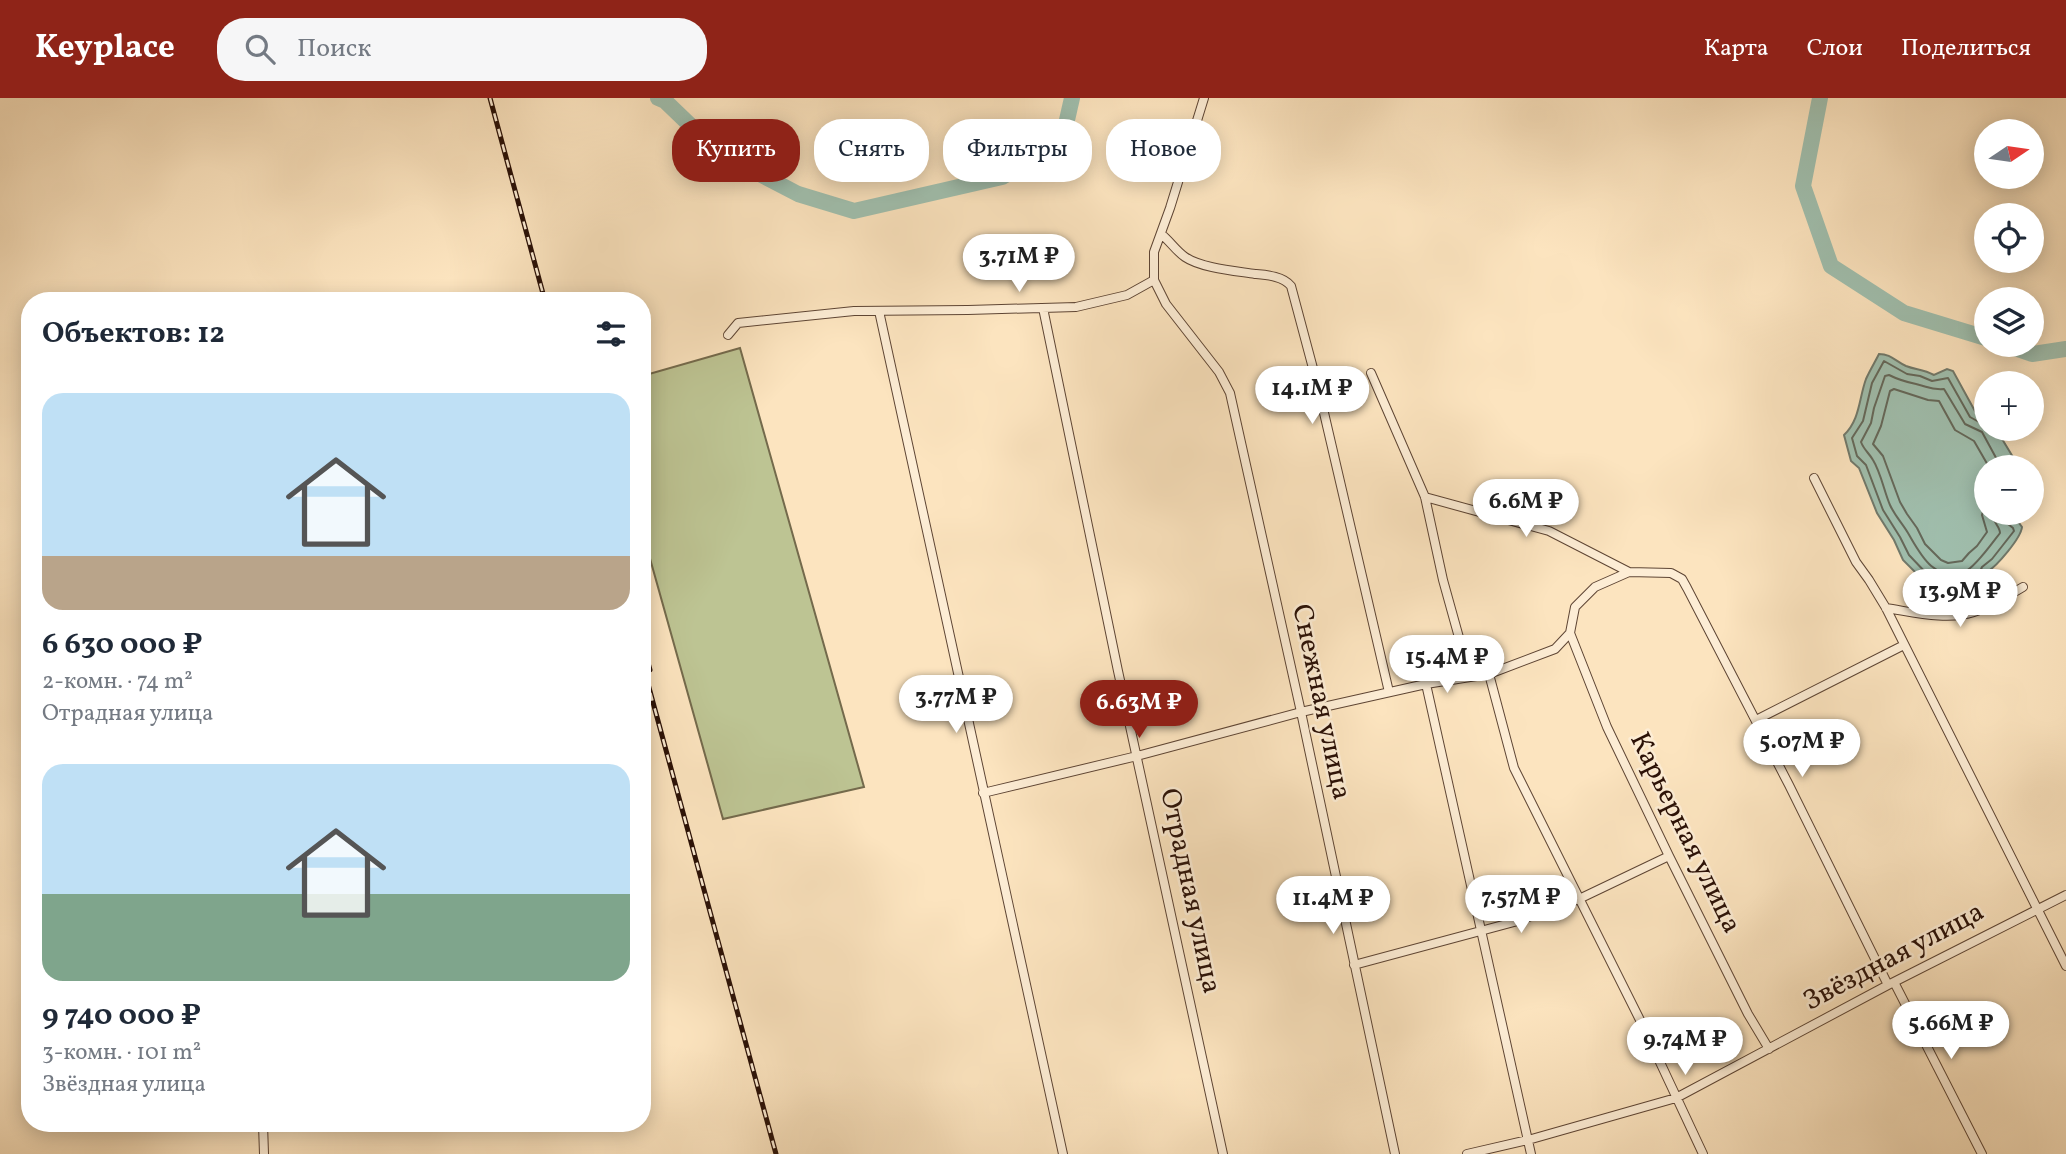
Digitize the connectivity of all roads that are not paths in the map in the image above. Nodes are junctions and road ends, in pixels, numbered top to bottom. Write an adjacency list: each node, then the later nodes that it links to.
1 (1204, 98): 2 (street)
2 (1161, 234): 3 (street); 18 (street)
3 (1154, 280): 4 (street); 19 (street, Снежная улица)
4 (1043, 308): 5 (street); 21 (street, Отрадная улица)
5 (878, 311): 6 (street); 22 (street)
6 (728, 335)
7 (1371, 373): 9 (street)
8 (1814, 478): 12 (street)
9 (1425, 497): 10 (street); 16 (street)
10 (1629, 572): 13 (street); 20 (street)
11 (2023, 587): 12 (street)
12 (1886, 608): 14 (street)
13 (1570, 633): 15 (street); 23 (street, Карьерная улица)
14 (1904, 645): 20 (street); 26 (street)
15 (1489, 674): 16 (street); 25 (street)
16 (1470, 677): 17 (street)
17 (1426, 684): 18 (street); 27 (street)
18 (1389, 692): 19 (street)
19 (1301, 712): 21 (street); 28 (street, Снежная улица)
20 (1756, 720): 30 (street)
21 (1137, 755): 22 (street); 37 (street, Отрадная улица)
22 (984, 793): 36 (street)
23 (1669, 856): 25 (street); 31 (street, Карьерная улица)
24 (2066, 895): 26 (street, Звёздная улица)
25 (1579, 899): 27 (street); 32 (street)
26 (2036, 909): 29 (street); 30 (street, Звёздная улица)
27 (1481, 930): 28 (street); 34 (street)
28 (1354, 965): 38 (street, Снежная улица)
29 (2066, 967)
30 (1891, 983): 31 (street, Звёздная улица); 42 (street)
31 (1769, 1049): 32 (street, Звёздная улица)
32 (1676, 1098): 34 (street, Звёздная улица); 41 (street)
33 (263, 1132): 35 (street)
34 (1528, 1140): 39 (street, Звёздная улица); 40 (street)
35 (264, 1154)
36 (1063, 1154)
37 (1223, 1154)
38 (1395, 1154)
39 (1467, 1154)
40 (1531, 1154)
41 (1703, 1154)
42 (1982, 1154)

